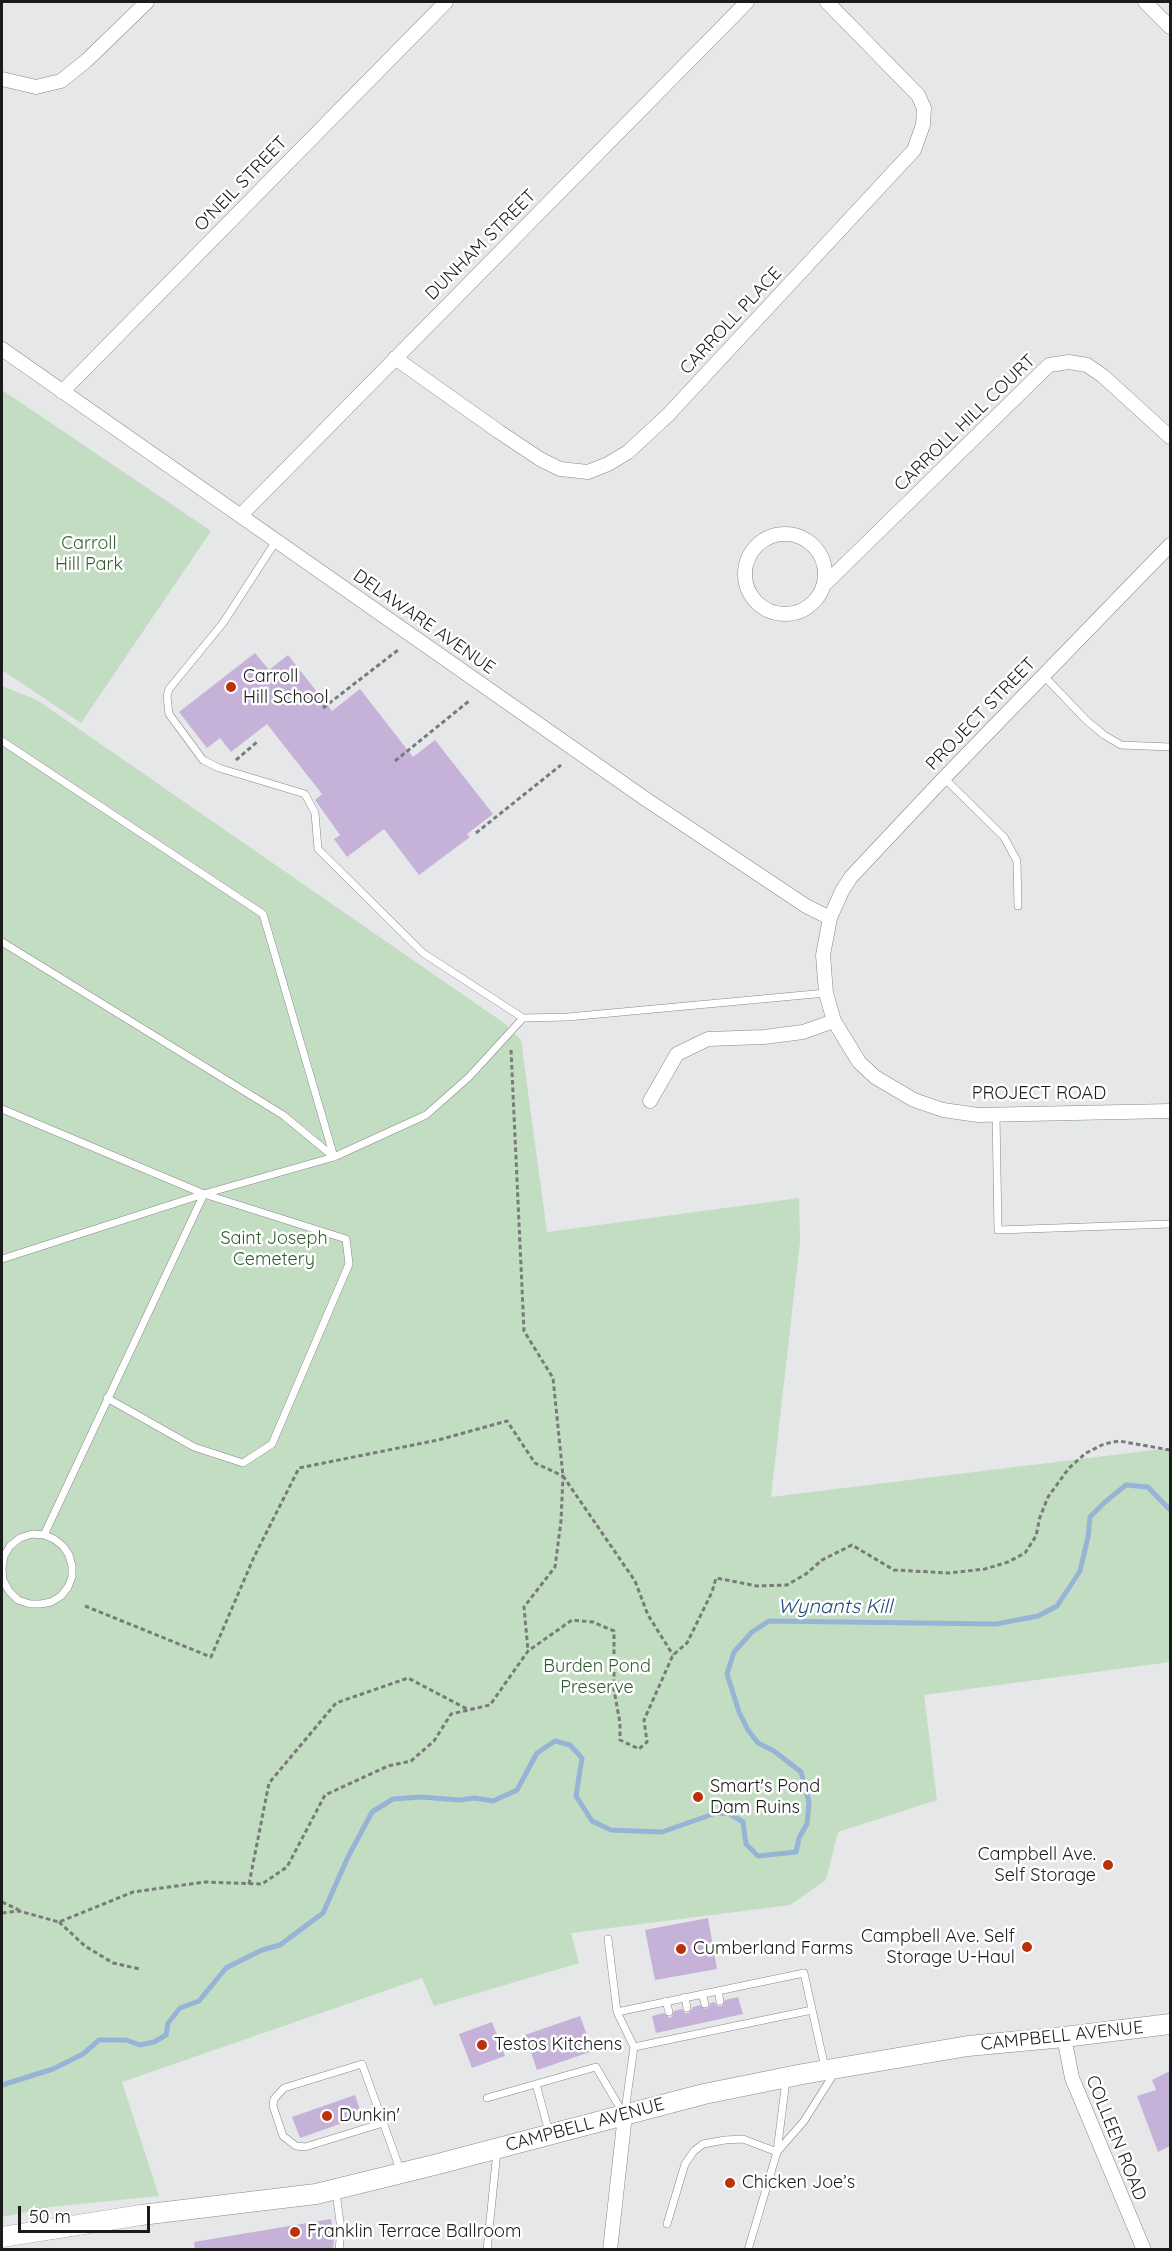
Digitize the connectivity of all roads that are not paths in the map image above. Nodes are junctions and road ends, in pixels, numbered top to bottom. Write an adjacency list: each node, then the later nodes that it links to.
1 (147, 2): 7 (street)
2 (446, 2): 10 (street, O'NEIL STREET)
3 (747, 2): 9 (street, DUNHAM STREET)
4 (827, 2): 9 (street, CARROLL PLACE)
5 (1145, 2): 6 (street)
6 (1170, 27)
7 (2, 79)
8 (2, 349): 10 (street, DELAWARE AVENUE)
9 (395, 358): 12 (street, DUNHAM STREET)
10 (63, 392): 12 (street, DELAWARE AVENUE)
11 (1170, 437): 15 (street, CARROLL HILL COURT)
12 (241, 515): 13 (street, DELAWARE AVENUE)
13 (276, 541): 21 (street, DELAWARE AVENUE); 24 (lane)
14 (1170, 544): 16 (street, PROJECT STREET)
15 (824, 585): 15 (street, CARROLL HILL COURT)
16 (1044, 676): 18 (lane); 19 (street, PROJECT STREET)
17 (2, 741): 30 (lane)
18 (1170, 747)
19 (944, 778): 20 (lane); 21 (street, PROJECT STREET)
20 (1018, 906)
21 (830, 918): 23 (street, PROJECT ROAD)
22 (2, 942): 30 (lane)
23 (826, 993): 24 (lane); 25 (street, PROJECT ROAD)
24 (523, 1018): 30 (lane)
25 (834, 1021): 26 (street); 29 (street, PROJECT ROAD)
26 (650, 1101)
27 (2, 1109): 31 (lane)
28 (1170, 1111): 29 (street, PROJECT ROAD)
29 (996, 1114): 32 (lane)
30 (334, 1157): 31 (lane)
31 (204, 1194): 33 (lane); 34 (lane); 34 (lane)
32 (1170, 1224)
33 (2, 1259)
34 (107, 1398): 35 (lane)
35 (44, 1535): 36 (lane); 36 (lane)
36 (2, 1569)
37 (608, 1939): 46 (lane)
38 (718, 1990): 39 (lane); 42 (lane); 45 (lane)
39 (702, 1994): 40 (lane); 43 (lane)
40 (685, 1997): 41 (lane); 44 (lane)
41 (666, 2001): 46 (lane); 47 (lane)
42 (720, 2001)
43 (705, 2004)
44 (687, 2008)
45 (812, 2010): 52 (lane); 59 (lane)
46 (617, 2012): 58 (lane)
47 (669, 2012)
48 (724, 2019): 52 (lane)
49 (709, 2022): 54 (lane)
50 (1170, 2024): 56 (street, CAMPBELL AVENUE)
51 (692, 2026): 55 (lane)
52 (726, 2028): 54 (lane)
53 (672, 2030): 57 (lane)
54 (711, 2031): 55 (lane)
55 (693, 2035): 57 (lane)
56 (1064, 2037): 59 (street, CAMPBELL AVENUE); 76 (street, COLLEEN ROAD)
57 (674, 2038): 58 (lane)
58 (634, 2047): 63 (lane)
59 (832, 2069): 60 (street, CAMPBELL AVENUE); 67 (lane)
60 (787, 2078): 63 (street, CAMPBELL AVENUE); 67 (lane)
61 (536, 2084): 62 (lane); 63 (lane); 65 (lane)
62 (487, 2098)
63 (624, 2115): 65 (street, CAMPBELL AVENUE); 74 (street)
64 (383, 2123): 64 (lane); 68 (lane)
65 (550, 2135): 66 (street, CAMPBELL AVENUE)
66 (497, 2148): 68 (street, CAMPBELL AVENUE); 73 (lane)
67 (777, 2152): 70 (lane); 75 (lane)
68 (401, 2173): 69 (street, CAMPBELL AVENUE)
69 (335, 2189): 71 (street, CAMPBELL AVENUE); 72 (lane)
70 (668, 2224)
71 (3, 2239)
72 (339, 2250)
73 (487, 2250)
74 (610, 2250)
75 (748, 2250)
76 (1144, 2250)

